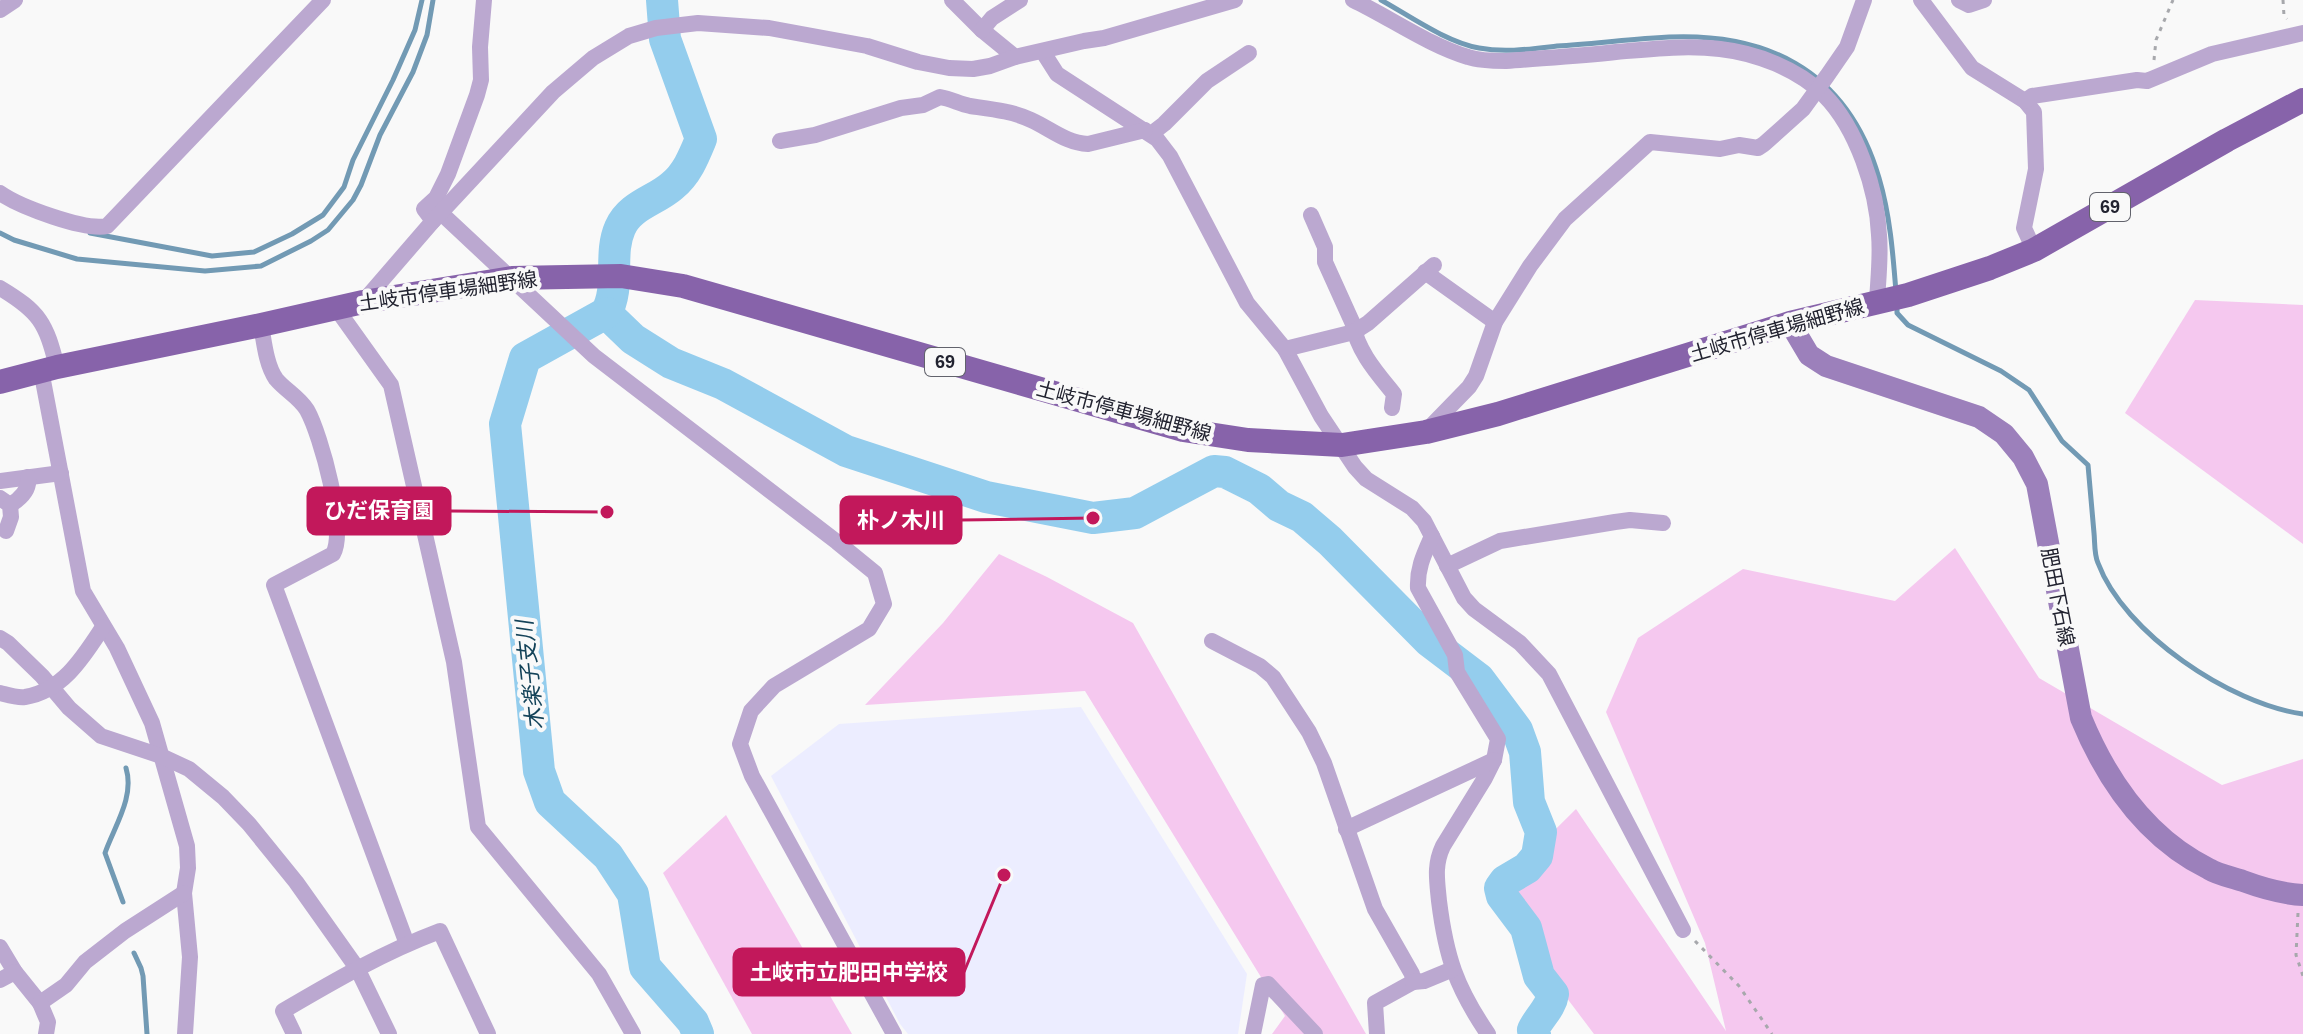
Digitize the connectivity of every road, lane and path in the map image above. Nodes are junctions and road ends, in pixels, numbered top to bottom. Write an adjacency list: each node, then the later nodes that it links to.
1 (15, 0): 13 (street)
2 (323, 0): 25 (street)
3 (484, 0): 27 (street)
4 (952, 0): 14 (street)
5 (1020, 0): 14 (street)
6 (1235, 0): 16 (street)
7 (1353, 0): 20 (street)
8 (1864, 0): 20 (street)
9 (1921, 0): 22 (street)
10 (1959, 0): 11 (street)
11 (1984, 0)
12 (2173, 0): 19 (path)
13 (0, 10)
14 (982, 30): 18 (street)
15 (2303, 33): 19 (street)
16 (1043, 52): 18 (street); 23 (street)
17 (1249, 53): 23 (street)
18 (1015, 57): 27 (street)
19 (2151, 80): 22 (street)
20 (1822, 82): 32 (street); 34 (street)
21 (2303, 100): 28 (main road, 土岐市停車場細野線 / 69)
22 (2025, 101): 28 (street)
23 (1148, 132): 24 (street); 38 (street)
24 (780, 141)
25 (0, 193)
26 (1311, 215): 37 (street)
27 (437, 217): 29 (street); 31 (street)
28 (2034, 250): 32 (main road, 土岐市停車場細野線 / 69)
29 (512, 278): 31 (main road, 土岐市停車場細野線 / 69); 43 (main road, 土岐市停車場細野線 / 69); 77 (street)
30 (0, 288): 39 (street)
31 (363, 302): 33 (main road, 土岐市停車場細野線 / 69)
32 (1880, 302): 35 (main road, 土岐市停車場細野線 / 69)
33 (336, 308): 36 (main road, 土岐市停車場細野線 / 69); 76 (street)
34 (1495, 322): 37 (street); 42 (street)
35 (1790, 323): 42 (main road, 土岐市停車場細野線 / 69); 61 (main road, 肥田下石線)
36 (261, 325): 39 (main road, 土岐市停車場細野線 / 69); 63 (street)
37 (1354, 332): 38 (street); 41 (street)
38 (1285, 349): 43 (street)
39 (49, 369): 40 (main road, 土岐市停車場細野線 / 69); 44 (street)
40 (0, 382)
41 (1392, 408)
42 (1431, 431): 43 (main road, 土岐市停車場細野線 / 69)
43 (1342, 445): 50 (street)
44 (61, 473): 45 (street); 52 (street)
45 (28, 477): 46 (street); 47 (street)
46 (0, 481)
47 (5, 502): 49 (street)
48 (1663, 523): 51 (street)
49 (6, 531)
50 (1432, 536): 51 (street); 58 (street)
51 (1447, 566): 62 (street)
52 (103, 627): 55 (street); 57 (street)
53 (0, 638): 55 (street)
54 (1212, 641): 59 (street)
55 (51, 687): 56 (street); 57 (street)
56 (0, 693)
57 (161, 756): 60 (street); 65 (street)
58 (1494, 760): 59 (street); 66 (street)
59 (1346, 829): 69 (street)
60 (184, 893): 70 (street); 72 (street)
61 (2301, 895): 68 (path)
62 (1683, 930): 82 (path)
63 (407, 944): 65 (street); 75 (street)
64 (0, 947): 67 (street)
65 (357, 968): 73 (street); 74 (street)
66 (1453, 969): 69 (street); 81 (street)
67 (8, 976): 70 (street)
68 (2303, 976)
69 (1413, 982): 80 (street)
70 (40, 1003): 71 (street)
71 (46, 1034)
72 (185, 1034)
73 (294, 1034)
74 (389, 1034)
75 (488, 1034)
76 (633, 1034)
77 (894, 1034)
78 (1253, 1034): 79 (street)
79 (1315, 1034)
80 (1377, 1034)
81 (1488, 1034)
82 (1772, 1034)

